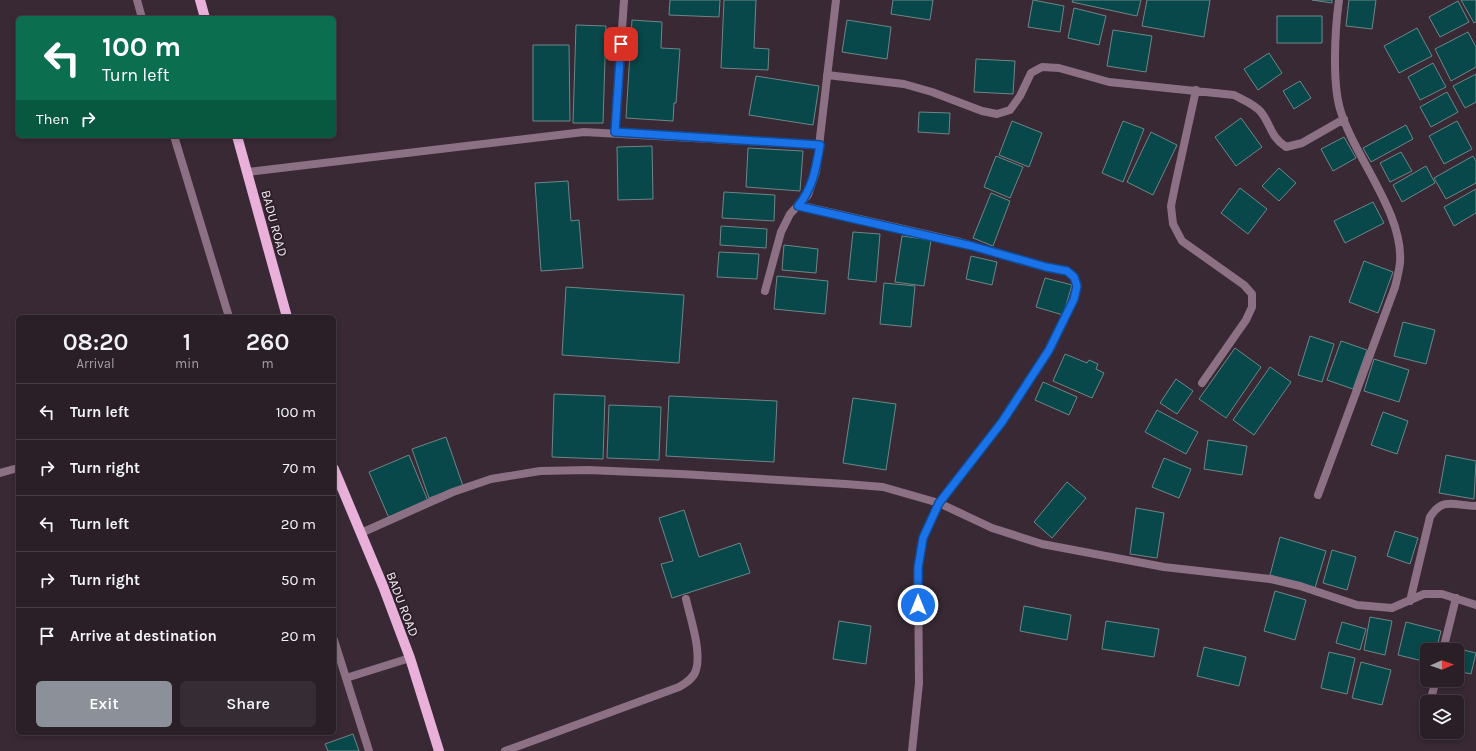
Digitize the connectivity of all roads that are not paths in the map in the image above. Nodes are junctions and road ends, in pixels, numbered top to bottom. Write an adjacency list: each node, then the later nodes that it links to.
1 (137, 0): 6 (street)
2 (200, 0): 7 (main road)
3 (624, 0): 11 (street)
4 (836, 0): 8 (street)
5 (1339, 0): 10 (street)
6 (141, 16)
7 (204, 16)
8 (827, 75): 9 (street); 14 (street)
9 (1196, 90): 10 (street); 20 (street)
10 (1344, 119): 24 (street)
11 (615, 132): 14 (street); 15 (street)
12 (175, 138): 18 (street)
13 (239, 138): 15 (main road, BADU ROAD)
14 (820, 145): 16 (street)
15 (248, 172): 19 (main road, BADU ROAD)
16 (798, 206): 17 (street); 25 (street)
17 (764, 291)
18 (228, 315)
19 (286, 315)
20 (1202, 383)
21 (16, 469): 22 (street)
22 (0, 473)
23 (336, 474): 27 (main road, BADU ROAD)
24 (1318, 495)
25 (939, 503): 27 (street); 30 (street); 39 (street)
26 (1476, 506): 30 (street)
27 (361, 533): 34 (main road, BADU ROAD)
28 (1456, 598): 30 (street); 31 (street); 32 (street)
29 (686, 599): 38 (street)
30 (1410, 601)
31 (1476, 605)
32 (1445, 643)
33 (336, 646): 35 (street)
34 (410, 658): 35 (street); 37 (main road, BADU ROAD)
35 (346, 678): 36 (street)
36 (369, 751)
37 (439, 751)
38 (504, 751)
39 (912, 751)

